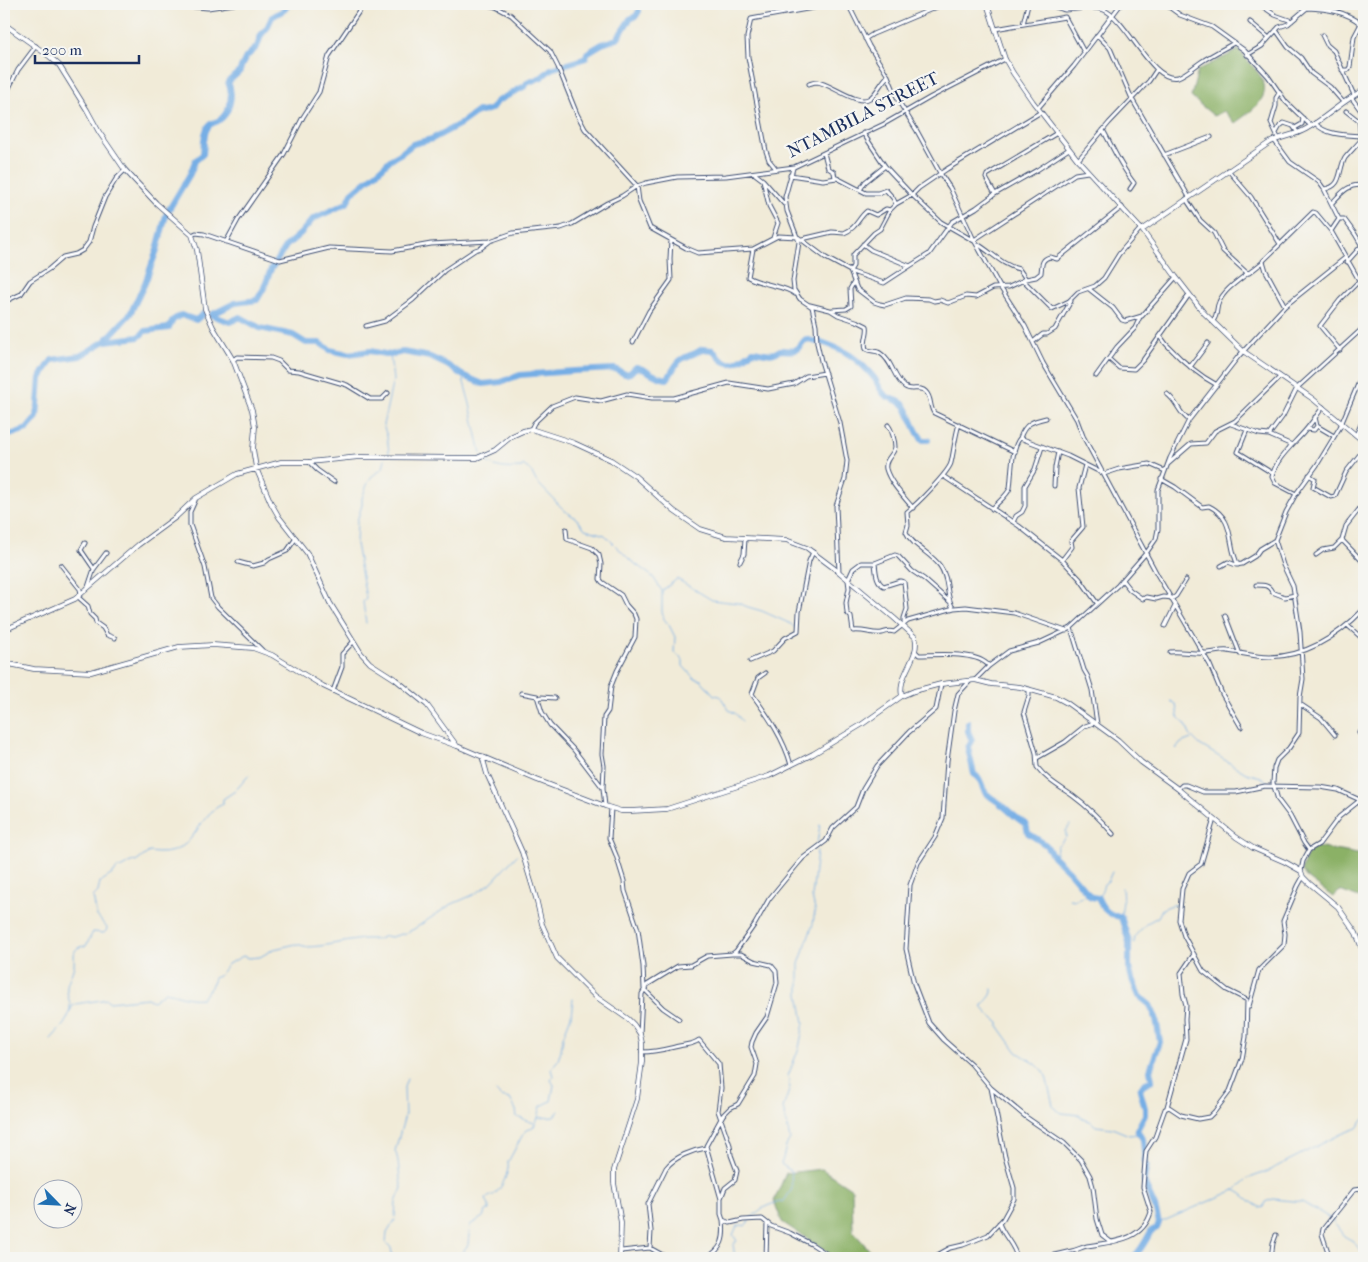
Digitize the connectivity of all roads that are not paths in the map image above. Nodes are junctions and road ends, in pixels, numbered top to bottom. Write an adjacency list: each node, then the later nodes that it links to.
1 (163, 4): 2 (street)
2 (234, 4)
3 (364, 4): 105 (street)
4 (485, 4): 81 (street)
5 (835, 4): 73 (street)
6 (848, 4): 34 (street)
7 (944, 4): 34 (street)
8 (986, 4): 29 (street)
9 (1028, 4): 27 (street)
10 (1047, 4): 20 (street)
11 (1098, 4): 18 (street)
12 (1121, 4): 21 (street)
13 (1165, 4): 35 (street)
14 (1259, 4): 24 (street)
15 (1298, 4): 17 (street)
16 (1321, 4): 19 (street)
17 (1307, 8): 19 (street); 24 (street)
18 (1099, 9): 20 (street); 21 (street)
19 (1324, 9): 28 (street)
20 (1064, 10): 22 (street)
21 (1114, 16): 32 (street); 40 (street)
22 (1065, 17): 27 (street); 37 (street)
23 (1364, 19): 28 (street)
24 (1292, 21): 30 (street)
25 (1250, 22): 33 (street)
26 (4, 24): 36 (street)
27 (1023, 24): 29 (street)
28 (1361, 24): 41 (street)
29 (995, 29): 39 (street)
30 (1276, 30): 33 (street); 49 (street)
31 (1322, 35): 41 (street)
32 (1097, 36): 37 (street); 48 (street)
33 (1269, 38): 38 (street)
34 (865, 39): 42 (street)
35 (1234, 43): 38 (street); 40 (street)
36 (36, 46): 47 (street); 72 (street)
37 (1084, 52): 50 (street)
38 (1247, 55): 45 (street)
39 (1005, 59): 50 (street); 52 (street, NTAMBILA STREET)
40 (1157, 69): 48 (street)
41 (1342, 70): 46 (street)
42 (888, 76): 43 (street); 52 (street)
43 (809, 84)
44 (1364, 90): 46 (street)
45 (1279, 94): 54 (street); 65 (street)
46 (1352, 96): 49 (street); 53 (street)
47 (4, 98)
48 (1132, 99): 59 (street); 68 (street)
49 (1344, 102): 56 (street)
50 (1039, 110): 61 (street); 76 (street)
51 (1346, 111): 55 (street)
52 (905, 112): 60 (street, NTAMBILA STREET); 76 (street)
53 (1364, 115)
54 (1302, 117): 56 (street); 58 (street)
55 (1359, 120): 57 (street); 63 (street)
56 (1313, 125): 62 (street); 63 (street)
57 (1364, 125)
58 (1296, 128): 62 (street); 65 (street)
59 (1103, 130): 69 (street); 83 (street)
60 (863, 133): 67 (street, NTAMBILA STREET); 70 (street)
61 (1056, 133): 66 (street); 86 (street)
62 (1298, 133): 65 (street)
63 (1363, 136): 84 (street)
64 (1211, 137): 68 (street)
65 (1276, 137): 74 (street); 84 (street)
66 (1069, 149): 69 (street); 86 (street)
67 (824, 152): 71 (street, NTAMBILA STREET); 79 (street)
68 (1164, 155): 88 (street)
69 (1078, 160): 75 (street)
70 (885, 166): 85 (street); 87 (street)
71 (794, 168): 73 (street, NTAMBILA STREET); 78 (street)
72 (125, 170): 99 (street); 125 (street)
73 (777, 170): 77 (street, NTAMBILA STREET)
74 (1228, 170): 88 (street); 107 (street)
75 (1088, 172): 92 (street); 104 (street)
76 (940, 173): 87 (street); 94 (street)
77 (755, 174): 80 (street); 81 (street, NTAMBILA STREET)
78 (790, 175): 79 (street); 91 (street)
79 (835, 178): 85 (street)
80 (764, 180): 91 (street); 101 (street)
81 (637, 186): 102 (street, NTAMBILA STREET); 103 (street)
82 (1364, 186): 89 (street)
83 (1130, 189)
84 (1324, 189): 89 (street)
85 (860, 190): 90 (street)
86 (995, 194): 94 (street)
87 (912, 195): 90 (street); 96 (street)
88 (1188, 198): 97 (street); 114 (street)
89 (1332, 203): 95 (street)
90 (896, 204): 93 (street)
91 (786, 206): 100 (street)
92 (1122, 207): 97 (street); 116 (street)
93 (890, 210): 100 (street); 106 (street)
94 (964, 216): 96 (street); 104 (street)
95 (1339, 219): 98 (street); 108 (street)
96 (948, 227): 104 (street); 112 (street)
97 (1141, 229): 115 (street); 120 (street)
98 (1331, 231): 107 (street); 110 (street)
99 (192, 235): 105 (street); 140 (street)
100 (800, 238): 101 (street); 113 (street); 122 (street)
101 (773, 239): 109 (street)
102 (490, 240): 105 (street); 131 (street)
103 (671, 240): 109 (street); 134 (street)
104 (976, 241): 116 (street); 119 (street)
105 (226, 242)
106 (863, 244): 112 (street); 113 (street)
107 (1280, 244): 111 (street)
108 (1363, 245): 110 (street)
109 (753, 249): 122 (street)
110 (1346, 260): 117 (street); 127 (street)
111 (1263, 261): 114 (street); 127 (street)
112 (910, 266): 113 (street)
113 (851, 271): 118 (street)
114 (1249, 273): 130 (street)
115 (1176, 278): 123 (street); 129 (street)
116 (1025, 280): 119 (street); 124 (street)
117 (1359, 281): 121 (street); 137 (street)
118 (854, 282): 119 (street); 128 (street)
119 (1000, 287): 135 (street)
120 (1089, 289): 124 (street); 129 (street)
121 (1364, 289)
122 (796, 295): 126 (street)
123 (1189, 295): 130 (street); 133 (street)
124 (1074, 296): 135 (street)
125 (4, 302)
126 (810, 305): 128 (street); 143 (street)
127 (1284, 306): 138 (street)
128 (832, 310): 156 (street)
129 (1140, 317): 139 (street)
130 (1213, 321): 138 (street)
131 (366, 326)
132 (1364, 327): 137 (street)
133 (1160, 336): 139 (street); 141 (street)
134 (633, 342)
135 (1033, 342): 178 (street)
136 (1208, 344): 141 (street)
137 (1340, 350): 147 (street)
138 (1243, 351): 145 (street); 146 (street)
139 (1109, 359): 144 (street)
140 (233, 360): 148 (street); 175 (street)
141 (1190, 367): 146 (street)
142 (1364, 370): 155 (street)
143 (825, 373): 160 (street); 210 (street)
144 (1096, 376)
145 (1280, 377): 147 (street); 157 (street)
146 (1217, 386): 154 (street)
147 (1297, 388): 150 (street); 163 (street)
148 (388, 393)
149 (1167, 394): 154 (street)
150 (1323, 407): 151 (street); 155 (street)
151 (1315, 417): 159 (street); 161 (street)
152 (1046, 418): 166 (street)
153 (1364, 418): 164 (street)
154 (1189, 420): 176 (street)
155 (1342, 423): 164 (street); 165 (street)
156 (959, 424): 171 (street); 180 (street)
157 (1231, 424): 162 (street); 176 (street)
158 (888, 425): 187 (street)
159 (1317, 426): 161 (street); 165 (street)
160 (531, 429): 173 (street); 193 (street)
161 (1306, 429): 168 (street)
162 (1247, 430): 163 (street); 177 (street)
163 (1269, 435): 168 (street)
164 (1356, 435): 167 (street)
165 (1334, 436): 179 (street)
166 (1020, 438): 169 (street); 171 (street)
167 (1364, 442)
168 (1292, 445): 177 (street)
169 (1042, 446): 172 (street); 190 (street)
170 (1364, 449): 179 (street)
171 (1015, 452): 188 (street)
172 (1058, 452): 174 (street); 183 (street)
173 (309, 462): 175 (street); 182 (street)
174 (1085, 465): 178 (street); 201 (street)
175 (256, 468): 185 (street); 192 (street)
176 (1165, 469): 178 (street); 181 (street)
177 (1272, 473): 184 (street)
178 (1104, 474): 198 (street)
179 (1309, 475): 184 (street)
180 (943, 476): 187 (street); 188 (street)
181 (1161, 479): 198 (street); 207 (street)
182 (334, 482)
183 (1054, 486)
184 (1296, 494): 194 (street)
185 (196, 498): 215 (street); 234 (street)
186 (1364, 503): 189 (street)
187 (912, 508): 219 (street)
188 (992, 509): 190 (street)
189 (1363, 509): 195 (street)
190 (1013, 522): 201 (street)
191 (566, 528): 264 (street)
192 (296, 538): 202 (street); 233 (street)
193 (745, 539): 197 (street); 203 (street)
194 (1275, 540): 207 (street); 216 (street)
195 (1342, 540): 200 (street); 205 (street)
196 (85, 543): 209 (street)
197 (813, 552): 210 (street); 240 (street)
198 (1147, 552): 212 (street); 218 (street)
199 (106, 553): 209 (street)
200 (1316, 555)
201 (1062, 560): 220 (street)
202 (238, 562)
203 (740, 562)
204 (875, 564): 211 (street); 219 (street); 225 (street)
205 (1364, 564)
206 (61, 565): 217 (street)
207 (1238, 565): 208 (street)
208 (1221, 566)
209 (94, 569): 215 (street)
210 (839, 572): 211 (street)
211 (848, 580): 225 (street); 225 (street)
212 (1122, 580): 218 (street); 220 (street)
213 (1186, 580): 218 (street)
214 (1256, 585): 216 (street)
215 (87, 590): 217 (street)
216 (1295, 595): 237 (street)
217 (79, 596): 229 (street); 231 (street)
218 (1172, 598): 221 (street)
219 (950, 602): 222 (street)
220 (1097, 604): 228 (street)
221 (1175, 606): 227 (street); 238 (street)
222 (954, 608): 225 (street); 230 (street)
223 (1364, 609): 226 (street)
224 (1224, 615): 239 (street)
225 (903, 623): 235 (street)
226 (1347, 624): 232 (street); 237 (street)
227 (1165, 626)
228 (1072, 628): 230 (street); 254 (street)
229 (4, 630)
230 (1066, 631): 242 (street)
231 (115, 638)
232 (1364, 640)
233 (353, 642): 248 (street); 259 (street)
234 (262, 650): 241 (street); 248 (street)
235 (915, 651): 242 (street); 250 (street)
236 (1170, 652): 238 (street)
237 (1301, 652): 239 (street); 253 (street)
238 (1204, 653): 239 (street); 255 (street)
239 (1240, 654)
240 (750, 660)
241 (4, 663)
242 (989, 666): 244 (street)
243 (765, 673): 262 (street)
244 (975, 680): 245 (street); 247 (street)
245 (970, 681): 246 (street); 283 (street)
246 (941, 684): 250 (street); 275 (street)
247 (1029, 689): 254 (street); 261 (street)
248 (333, 690): 259 (street)
249 (521, 693): 252 (street)
250 (902, 696): 262 (street)
251 (555, 698): 252 (street)
252 (538, 699): 264 (street)
253 (1300, 704): 258 (street); 263 (street)
254 (1096, 723): 261 (street); 265 (street)
255 (1241, 727)
256 (1364, 732): 257 (street)
257 (1359, 733)
258 (1335, 735)
259 (457, 746): 260 (street)
260 (482, 756): 268 (street); 281 (street)
261 (1037, 758): 271 (street)
262 (791, 765): 269 (street)
263 (1274, 786): 265 (street); 267 (street); 272 (street)
264 (603, 788): 268 (street)
265 (1178, 788): 270 (street)
266 (1364, 797): 267 (street)
267 (1360, 800): 272 (street)
268 (605, 806): 269 (street)
269 (611, 808): 278 (street)
270 (1214, 820): 273 (street); 276 (street)
271 (1113, 834)
272 (1310, 850): 273 (street)
273 (1301, 871): 274 (street)
274 (1304, 877): 277 (street); 279 (street)
275 (732, 954): 278 (street); 285 (street)
276 (1194, 954): 279 (street); 284 (street)
277 (1364, 954)
278 (644, 989): 280 (street); 281 (street)
279 (1248, 1016): 284 (street)
280 (679, 1019)
281 (640, 1034): 282 (street)
282 (642, 1052): 285 (street); 295 (street)
283 (991, 1088): 291 (street); 293 (street)
284 (1167, 1107): 293 (street)
285 (721, 1120): 286 (street); 288 (street)
286 (706, 1148): 288 (street); 294 (street)
287 (1364, 1186): 305 (street)
288 (721, 1198): 289 (street)
289 (723, 1220): 290 (street); 298 (street)
290 (767, 1222): 299 (street); 300 (street)
291 (999, 1223): 301 (street); 302 (street)
292 (1276, 1235): 304 (street)
293 (1111, 1242): 303 (street)
294 (650, 1248): 295 (street); 297 (street)
295 (621, 1251): 296 (street)
296 (620, 1258)
297 (668, 1258)
298 (706, 1258)
299 (766, 1258)
300 (833, 1258)
301 (932, 1258)
302 (1017, 1258)
303 (1046, 1258)
304 (1271, 1258)
305 (1330, 1258)

